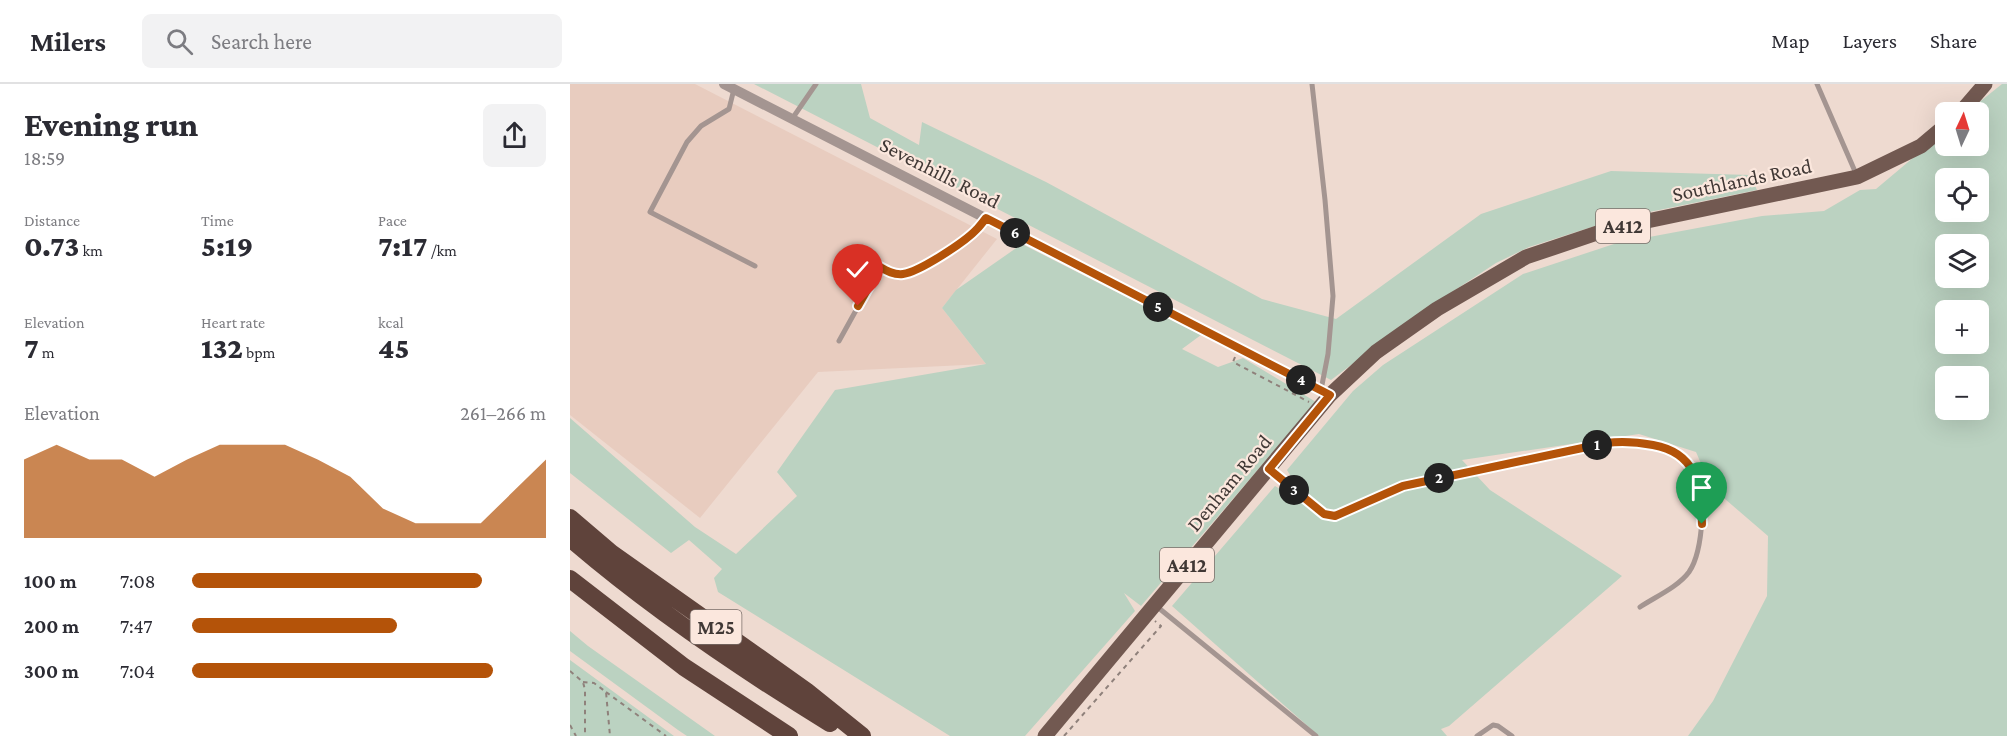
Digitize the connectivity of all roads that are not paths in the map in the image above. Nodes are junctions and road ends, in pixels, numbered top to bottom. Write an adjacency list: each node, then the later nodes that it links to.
1 (816, 84): 7 (lane)
2 (1312, 84): 15 (lane)
3 (1817, 84): 9 (lane)
4 (1985, 84): 6 (main road)
5 (729, 86): 7 (street, Sevenhills Road); 12 (lane)
6 (1970, 102)
7 (792, 119): 10 (street, Sevenhills Road)
8 (1935, 135): 9 (main road, Southlands Road / A412)
9 (1857, 177): 15 (main road, Southlands Road / A412)
10 (986, 218): 13 (lane); 15 (street, Sevenhills Road)
11 (872, 264): 13 (lane)
12 (754, 266)
13 (880, 267): 14 (lane)
14 (839, 341)
15 (1325, 393): 16 (main road, Denham Road / A412)
16 (1269, 469): 21 (main road, Denham Road / A412); 22 (lane)
17 (570, 518): 26 (highway, M25)
18 (570, 525): 23 (highway, M25)
19 (570, 538): 23 (highway, M25)
20 (570, 579): 24 (highway, M25)
21 (1154, 604): 27 (main road, Denham Road / A412); 28 (lane)
22 (1640, 607)
23 (680, 623): 25 (highway, M25)
24 (789, 736)
25 (852, 736)
26 (862, 736)
27 (1045, 736)
28 (1316, 736)
29 (1476, 736): 30 (lane)
30 (1512, 736)

